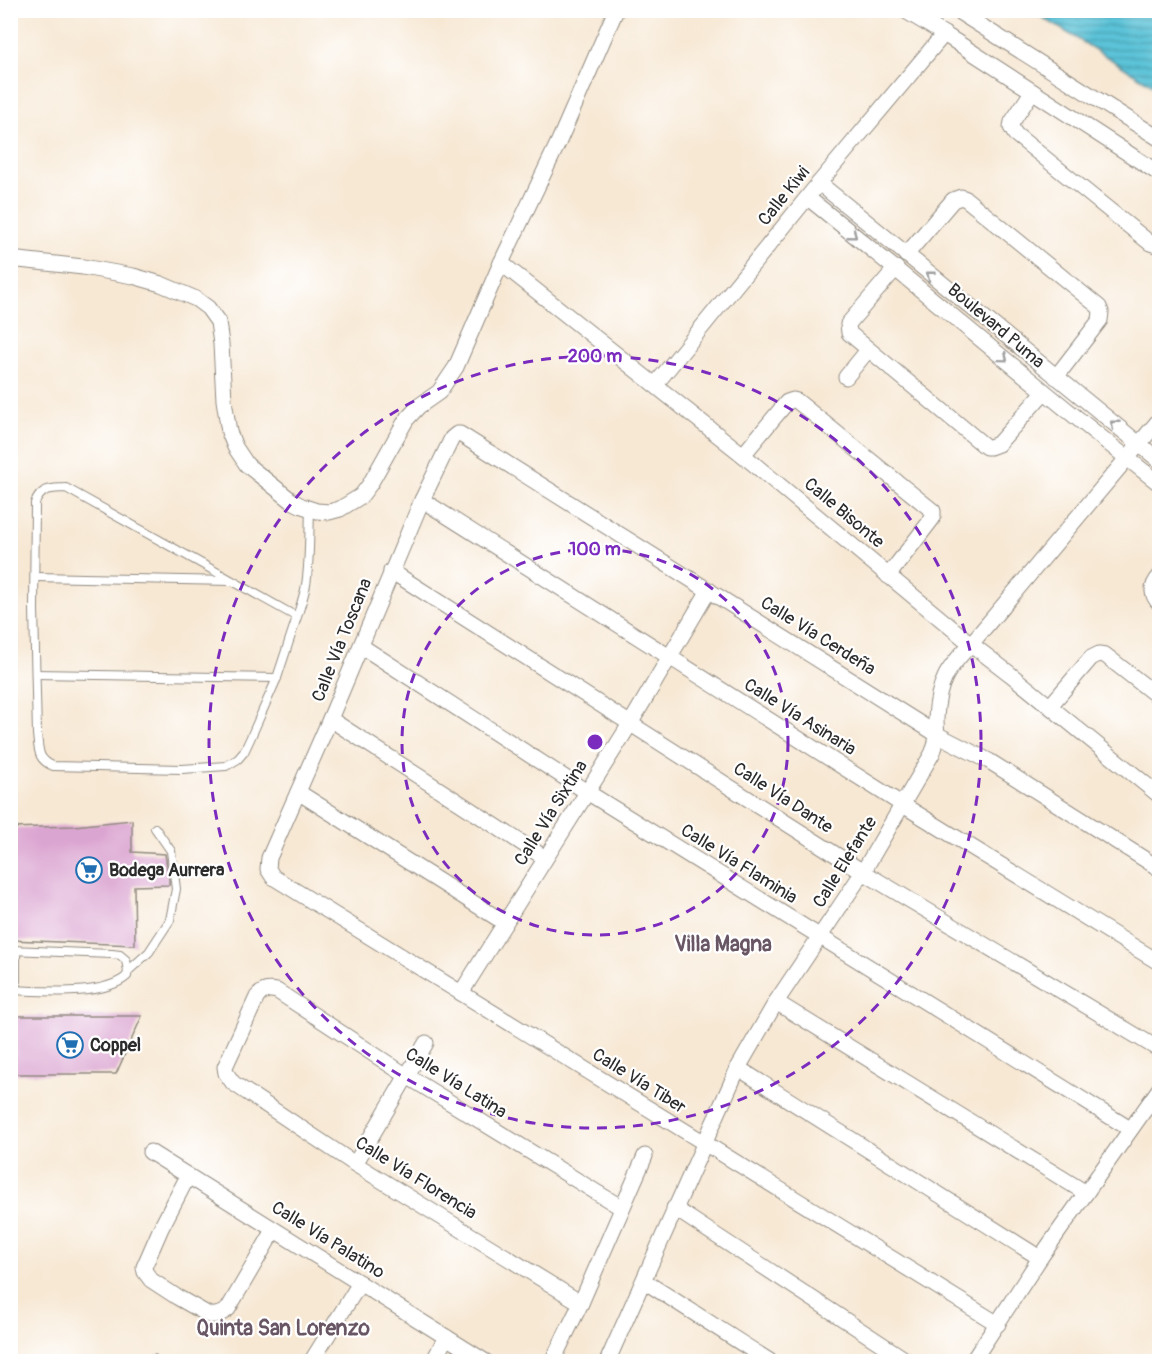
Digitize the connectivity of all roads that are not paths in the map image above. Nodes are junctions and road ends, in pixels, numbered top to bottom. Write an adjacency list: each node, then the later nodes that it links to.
1 (616, 10): 13 (street)
2 (904, 10): 4 (street)
3 (956, 10): 6 (street)
4 (944, 34): 5 (street); 8 (street, Calle Kiwi)
5 (1032, 92): 7 (street); 10 (street)
6 (1160, 139)
7 (1160, 174)
8 (819, 183): 9 (street, Calle Kiwi); 11 (street, Boulevard Puma)
9 (808, 198): 14 (street, Boulevard Puma, one-way to 14); 18 (street, Calle Kiwi)
10 (1160, 243)
11 (906, 255): 17 (street, Boulevard Puma, one-way to 11); 17 (street)
12 (10, 259): 28 (street)
13 (501, 263): 18 (street, Calle Bisonte); 28 (street)
14 (896, 268): 15 (street); 19 (street, Boulevard Puma, one-way to 19)
15 (868, 350): 16 (street); 19 (street)
16 (846, 377)
17 (1056, 377): 22 (street, Boulevard Puma, one-way to 17)
18 (655, 386): 23 (street, Calle Bisonte)
19 (1044, 392): 24 (street, Boulevard Puma)
20 (1160, 419): 22 (street, Calle Elefante)
21 (457, 434): 27 (street, Calle Vía Toscana); 34 (street, Calle Vía Cerdeña)
22 (1139, 444): 24 (street, Calle Elefante); 25 (street, Boulevard Puma)
23 (743, 455): 30 (street, Calle Bisonte); 30 (street)
24 (1126, 458): 26 (street, Boulevard Puma); 37 (street, Calle Elefante)
25 (1160, 461)
26 (1160, 484)
27 (422, 500): 29 (street, Calle Vía Toscana); 39 (street, Calle Vía Asinaria)
28 (310, 508): 36 (lane)
29 (391, 571): 38 (street, Calle Vía Toscana); 45 (street, Calle Vía Dante)
30 (888, 576): 37 (street, Calle Bisonte)
31 (1160, 576): 35 (street)
32 (35, 577): 33 (lane); 33 (lane); 40 (lane)
33 (233, 581): 36 (lane)
34 (709, 590): 39 (street, Calle Vía Sixtina); 46 (street, Calle Vía Cerdeña)
35 (1156, 599)
36 (297, 618): 41 (lane)
37 (971, 644): 43 (street, Calle Bisonte); 46 (street, Calle Elefante)
38 (361, 646): 44 (street, Calle Vía Toscana); 48 (street, Calle Vía Flaminia)
39 (669, 657): 45 (street, Calle Vía Sixtina); 50 (street, Calle Vía Asinaria)
40 (36, 674): 41 (lane); 41 (lane)
41 (277, 678)
42 (1160, 698): 43 (street)
43 (1050, 706): 49 (street, Calle Bisonte)
44 (330, 719): 47 (street, Calle Vía Toscana); 52 (street)
45 (630, 724): 48 (street, Calle Vía Sixtina); 55 (street, Calle Vía Dante)
46 (938, 735): 50 (street, Calle Elefante); 54 (street, Calle Vía Cerdeña)
47 (298, 792): 53 (street, Calle Vía Toscana); 56 (street)
48 (587, 792): 52 (street, Calle Vía Sixtina); 57 (street, Calle Vía Flaminia)
49 (1160, 796)
50 (903, 805): 55 (street, Calle Elefante); 59 (street, Calle Vía Asinaria)
51 (155, 828): 60 (lane)
52 (545, 858): 56 (street, Calle Vía Sixtina)
53 (268, 863): 62 (street, Calle Vía Tiber)
54 (1160, 869)
55 (863, 872): 57 (street, Calle Elefante); 65 (street, Calle Vía Dante)
56 (505, 923): 62 (street, Calle Vía Sixtina)
57 (820, 937): 63 (street, Calle Elefante); 70 (street, Calle Vía Flaminia)
58 (13, 950): 60 (lane); 61 (lane)
59 (1160, 963)
60 (128, 971): 61 (lane)
61 (13, 990)
62 (461, 993): 71 (street, Calle Vía Tiber)
63 (776, 1002): 66 (street, Calle Elefante); 76 (street)
64 (426, 1043): 67 (street)
65 (1160, 1050)
66 (738, 1068): 71 (street, Calle Elefante); 80 (street)
67 (407, 1076): 68 (street, Calle Vía Latina); 74 (street); 77 (street, Calle Vía Latina)
68 (233, 1083): 74 (street, Calle Vía Florencia)
69 (1160, 1088): 70 (street)
70 (1130, 1128): 76 (street)
71 (703, 1143): 78 (street, Calle Elefante); 84 (street, Calle Vía Tiber)
72 (150, 1152): 75 (street, Calle Vía Palatino)
73 (645, 1156): 77 (street)
74 (355, 1164): 83 (street, Calle Vía Florencia)
75 (188, 1176): 79 (street, Calle Vía Palatino); 79 (street)
76 (1086, 1193): 80 (street)
77 (622, 1208): 83 (street)
78 (675, 1208): 81 (street, Calle Elefante); 92 (street)
79 (274, 1230): 82 (street, Calle Vía Palatino)
80 (1040, 1258): 84 (street)
81 (644, 1281): 86 (street, Calle Elefante); 91 (street)
82 (360, 1282): 85 (street, Calle Vía Palatino); 87 (street)
83 (581, 1303): 90 (street)
84 (998, 1324): 93 (street)
85 (446, 1337): 88 (street); 89 (street, Calle Vía Palatino)
86 (614, 1359)
87 (311, 1362)
88 (433, 1362)
89 (486, 1362)
90 (552, 1362)
91 (771, 1362)
92 (909, 1362)
93 (972, 1362)

